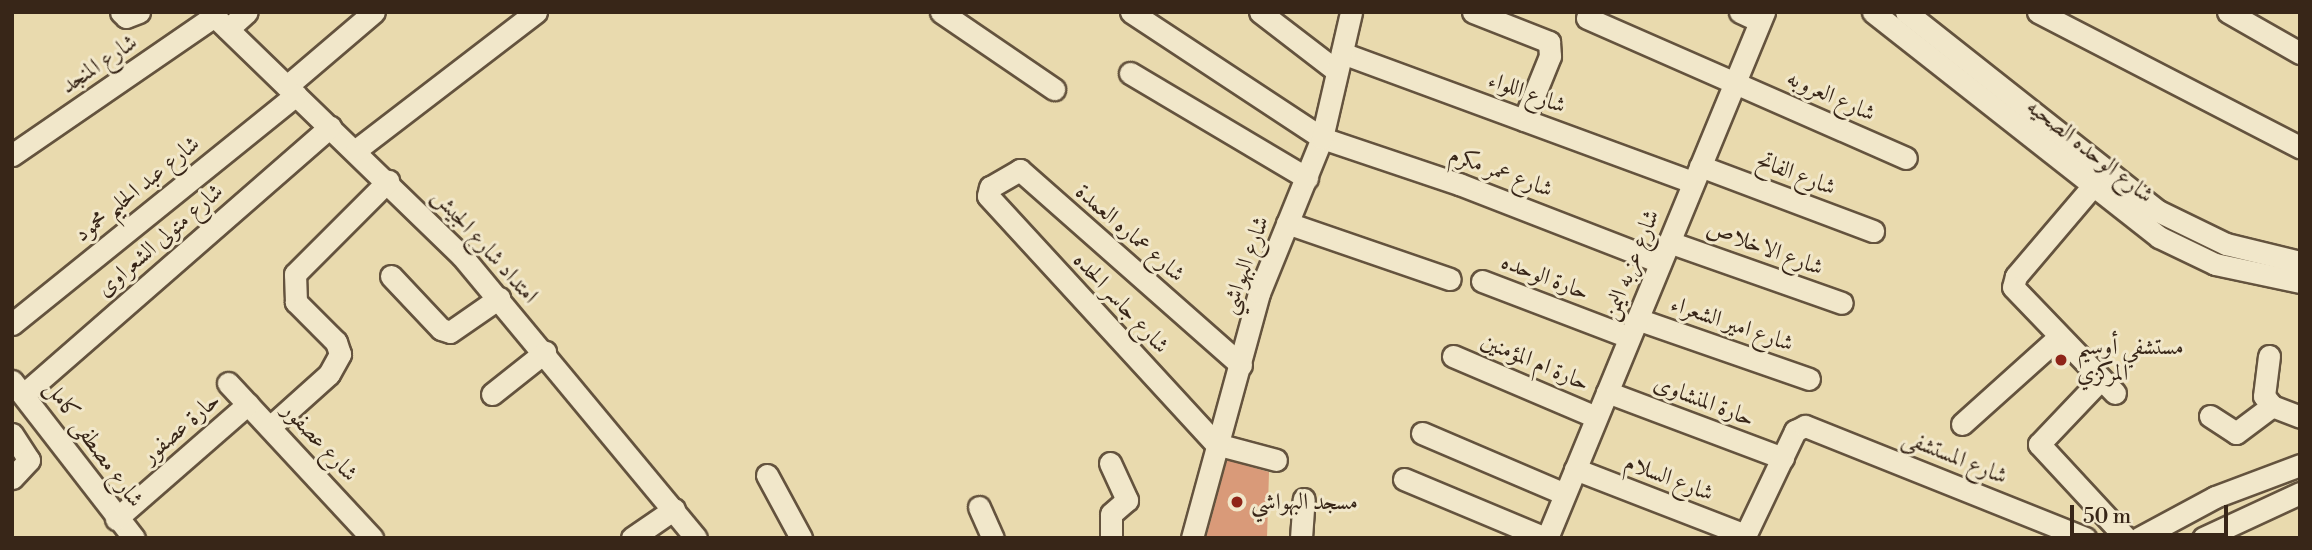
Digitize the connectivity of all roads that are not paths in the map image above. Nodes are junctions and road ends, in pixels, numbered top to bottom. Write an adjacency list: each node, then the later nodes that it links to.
1 (247, 12): 15 (street, شارع المنجد)
2 (374, 12): 21 (street, شارع عبد الحليم محمود)
3 (536, 12): 26 (street)
4 (940, 12): 20 (street)
5 (1131, 12): 24 (street, شارع عمر مكرم)
6 (1259, 12): 17 (street, شارع اللواء)
7 (1351, 12): 17 (street, شارع البهواشي)
8 (1473, 12): 22 (street)
9 (1873, 12): 32 (street, شارع الوحده الصحيه)
10 (1906, 12): 38 (street, شارع الوحده الصحيه)
11 (2038, 12): 25 (street)
12 (2228, 12): 16 (street)
13 (1754, 15): 19 (street, شارع عزبه اليمن)
14 (1587, 18): 19 (street, شارع العروبه)
15 (218, 19): 21 (street, امتداد شارع الجيش); 27 (street, شارع المنجد)
16 (2300, 53)
17 (1339, 62): 22 (street, شارع اللواء); 24 (street, شارع البهواشي)
18 (1130, 73): 30 (street)
19 (1734, 80): 28 (street, شارع العروبه); 29 (street, شارع عزبه اليمن)
20 (1054, 89)
21 (291, 90): 23 (street, امتداد شارع الجيش); 45 (street, شارع عبد الحليم محمود)
22 (1524, 120): 29 (street, شارع اللواء)
23 (330, 127): 26 (street, امتداد شارع الجيش); 54 (street, شارع متولى الشعراوى)
24 (1322, 138): 30 (street, شارع البهواشي); 37 (street, شارع عمر مكرم)
25 (2300, 147)
26 (356, 150): 31 (street, امتداد شارع الجيش)
27 (12, 155)
28 (1906, 158)
29 (1696, 174): 35 (street, شارع الفاتح); 36 (street, شارع عزبه اليمن)
30 (1307, 178): 34 (street, شارع البهواشي)
31 (388, 181): 43 (street, امتداد شارع الجيش); 63 (street)
32 (2091, 188): 42 (street, شارع الوحده الصحيه); 47 (street)
33 (988, 197): 51 (street, شارع عماره العمدة); 66 (street, شارع جاسر الحده)
34 (1287, 223): 40 (street); 51 (street, شارع البهواشي)
35 (1873, 231)
36 (1669, 242): 37 (street, شارع عزبه اليمن); 44 (street, شارع الاخلاص)
37 (1660, 262): 46 (street, شارع عزبه اليمن)
38 (2300, 262)
39 (391, 276): 43 (street)
40 (1450, 279)
41 (1482, 281): 46 (street, حارة الوحده)
42 (2300, 282)
43 (499, 298): 48 (street, امتداد شارع الجيش)
44 (1842, 303)
45 (12, 324)
46 (1633, 328): 52 (street, شارع امير الشعراء); 55 (street, شارع عزبه اليمن)
47 (2059, 337): 62 (street); 94 (street)
48 (545, 352): 56 (street); 81 (street, امتداد شارع الجيش)
49 (1453, 356): 60 (street, حارة ام المؤمنين)
50 (2269, 356): 58 (street)
51 (1241, 365): 66 (street, شارع البهواشي)
52 (1809, 379)
53 (228, 383): 57 (street, شارع عصفور)
54 (18, 387): 82 (street, شارع مصطفى كامل)
55 (1607, 392): 60 (street, شارع عزبه اليمن); 67 (street, حارة المنشاوى)
56 (492, 394)
57 (248, 404): 63 (street, شارع عصفور); 82 (street, حارة عصفور)
58 (2272, 406): 59 (street); 61 (street)
59 (2210, 416)
60 (1597, 417): 71 (street, شارع عزبه اليمن)
61 (2300, 417)
62 (1962, 424)
63 (270, 427): 84 (street, شارع عصفور)
64 (1422, 433): 77 (street)
65 (12, 434): 73 (street)
66 (1216, 444): 68 (street); 90 (street, شارع البهواشي)
67 (1783, 458): 83 (street); 93 (street, شارع المستشفى)
68 (1276, 460)
69 (1110, 463): 89 (street)
70 (2300, 465): 75 (street)
71 (1575, 469): 77 (street, شارع عزبه اليمن); 83 (street, شارع السلام)
72 (767, 475): 87 (street)
73 (12, 478)
74 (1404, 479): 92 (street)
75 (2251, 482): 80 (street); 95 (street)
76 (2300, 493): 80 (street)
77 (1565, 494): 92 (street, شارع عزبه اليمن)
78 (1304, 499): 91 (street)
79 (979, 507): 88 (street)
80 (2262, 508): 96 (street)
81 (674, 509): 85 (street); 86 (street, امتداد شارع الجيش)
82 (123, 531)
83 (1744, 537)
84 (372, 538)
85 (632, 538)
86 (696, 538)
87 (801, 538)
88 (993, 538)
89 (1111, 538)
90 (1192, 538)
91 (1301, 538)
92 (1546, 538)
93 (2085, 538)
94 (2126, 538)
95 (2140, 538)
96 (2203, 538)

